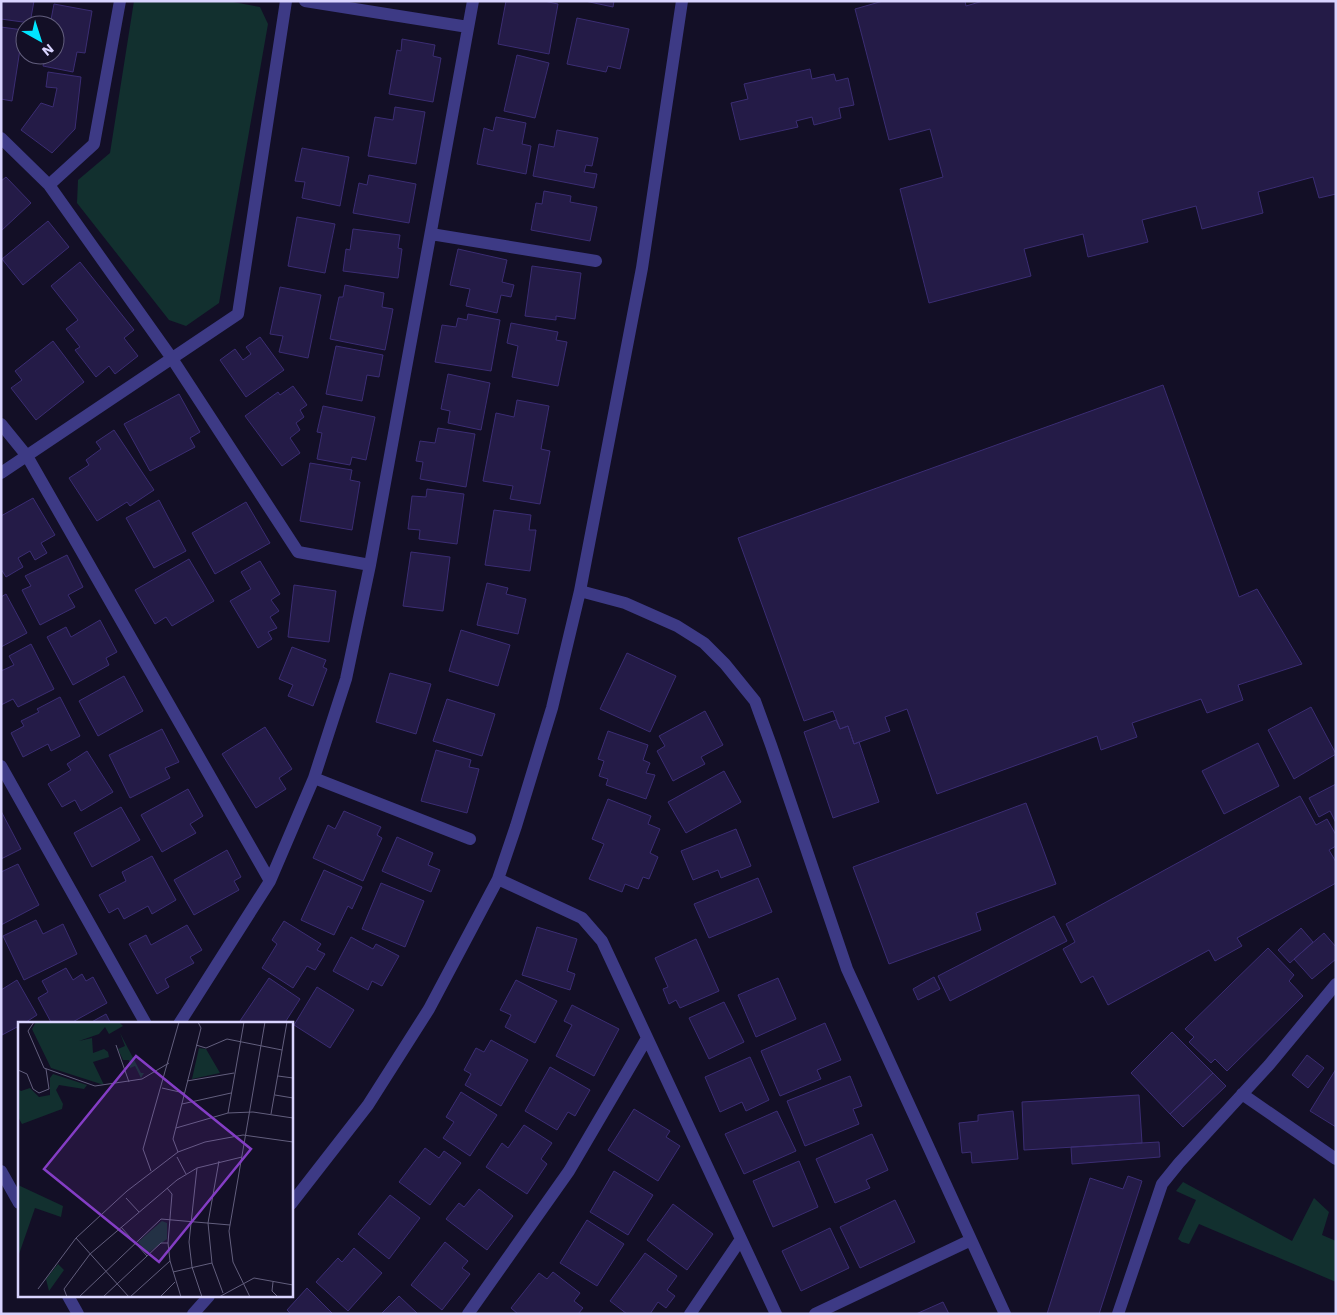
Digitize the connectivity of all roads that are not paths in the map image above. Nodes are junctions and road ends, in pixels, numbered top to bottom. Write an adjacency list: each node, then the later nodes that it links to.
1 (120, 1): 8 (street)
2 (286, 1): 11 (street)
3 (305, 1): 6 (street)
4 (473, 1): 6 (street)
5 (682, 1): 16 (street)
6 (468, 27): 9 (street)
7 (1, 138): 8 (street)
8 (48, 185): 11 (street)
9 (431, 234): 10 (street); 15 (street)
10 (596, 261)
11 (171, 357): 13 (street); 15 (street)
12 (1, 424): 13 (street)
13 (27, 456): 14 (street); 21 (street)
14 (1, 473)
15 (370, 565): 18 (street)
16 (580, 591): 20 (street); 32 (street)
17 (1, 766): 23 (street)
18 (314, 778): 19 (street); 21 (street)
19 (470, 838)
20 (498, 879): 25 (street); 30 (street)
21 (270, 881): 24 (street)
22 (1336, 984): 26 (street)
23 (145, 1022)
24 (180, 1022)
25 (647, 1038): 31 (street); 37 (street)
26 (1242, 1094): 27 (street); 42 (street)
27 (1336, 1159)
28 (1, 1172): 29 (street)
29 (18, 1202)
30 (292, 1203)
31 (741, 1239): 38 (street); 39 (street)
32 (971, 1240): 40 (street); 41 (street)
33 (69, 1298): 35 (street)
34 (207, 1298): 36 (street)
35 (78, 1314)
36 (193, 1314)
37 (468, 1314)
38 (690, 1314)
39 (776, 1314)
40 (815, 1314)
41 (1005, 1314)
42 (1118, 1314)

